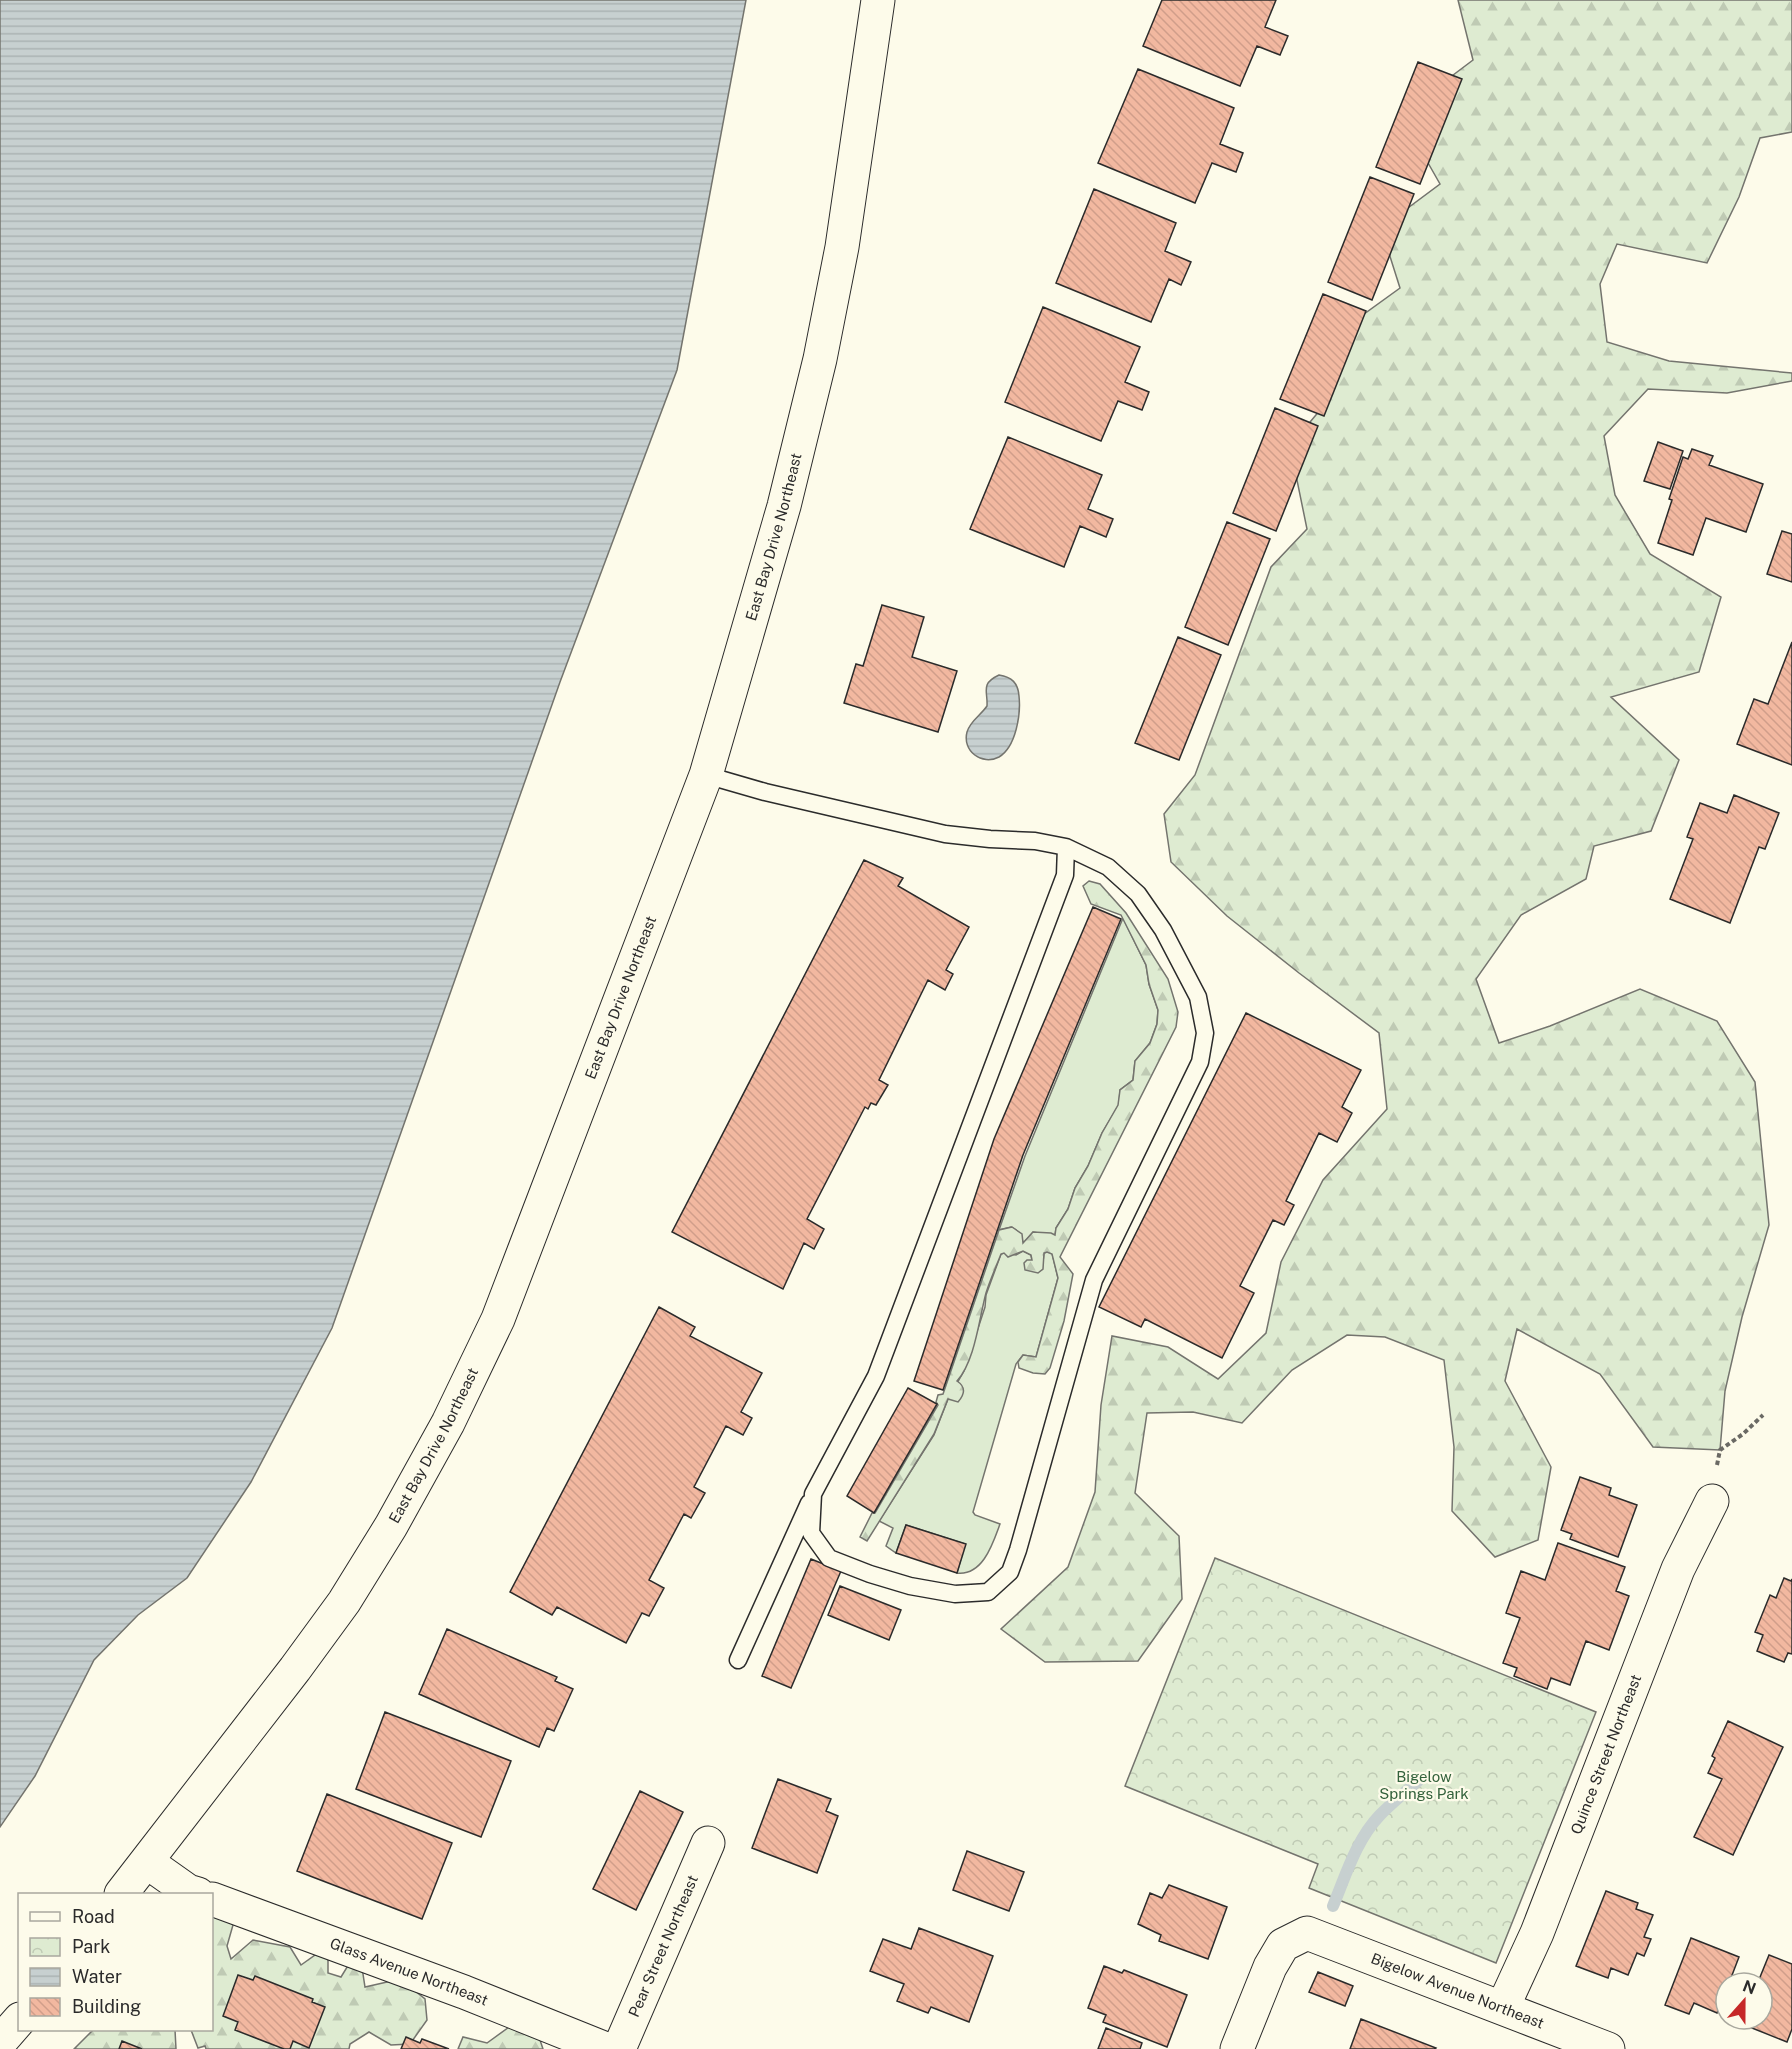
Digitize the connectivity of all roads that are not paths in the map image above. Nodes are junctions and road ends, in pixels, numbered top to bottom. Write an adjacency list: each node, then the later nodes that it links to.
1 (878, 0): 2 (street, East Bay Drive Northeast)
2 (706, 775): 3 (lane); 8 (street, East Bay Drive Northeast)
3 (1066, 846): 4 (lane); 4 (lane)
4 (813, 1494): 6 (lane)
5 (1712, 1501): 12 (street, Quince Street Northeast)
6 (738, 1660)
7 (708, 1843): 16 (street, Pear Street Northeast)
8 (147, 1862): 9 (street, East Bay Drive Northeast); 10 (street)
9 (122, 1893)
10 (195, 1893)
11 (213, 1899): 15 (street, Glass Avenue Northeast)
12 (1503, 2007): 17 (street, Bigelow Avenue Northeast); 18 (street, Bigelow Avenue Northeast)
13 (18, 2021): 14 (street)
14 (0, 2042)
15 (606, 2049)
16 (619, 2049)
17 (1237, 2049)
18 (1608, 2049)

